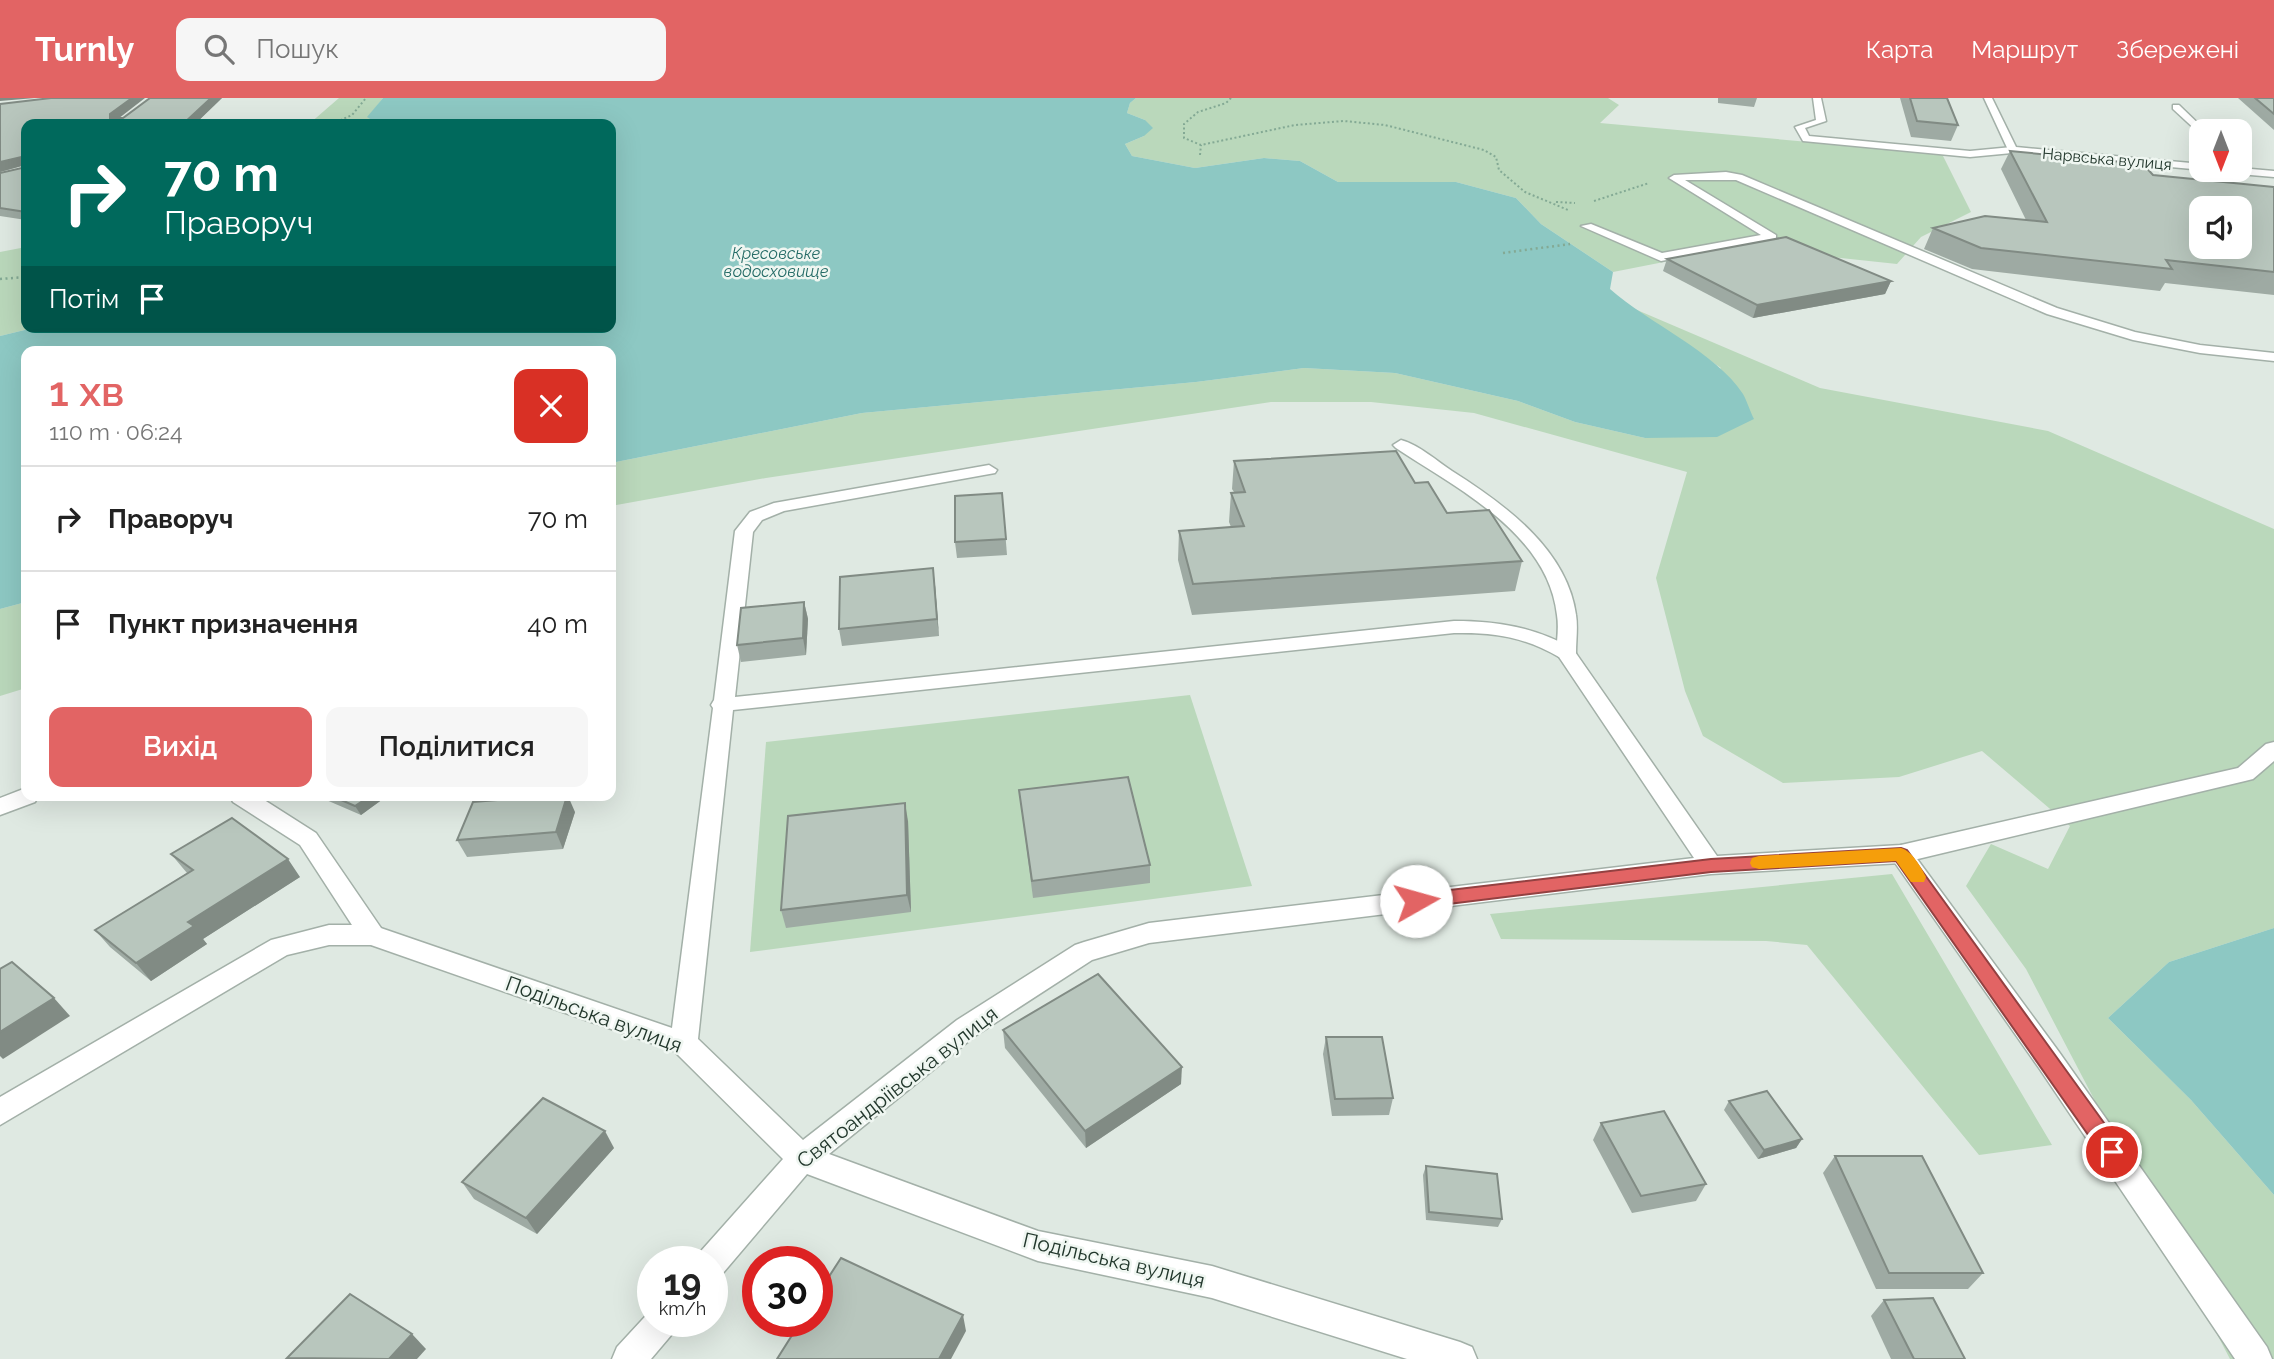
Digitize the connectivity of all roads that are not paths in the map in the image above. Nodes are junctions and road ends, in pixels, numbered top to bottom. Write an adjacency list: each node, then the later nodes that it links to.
1 (1817, 98): 5 (street, Нарвська вулиця)
2 (1988, 98): 5 (street)
3 (2176, 107): 4 (street)
4 (2189, 119)
5 (2012, 150): 6 (street, Нарвська вулиця)
6 (2189, 166)
7 (2252, 171): 8 (street)
8 (2274, 174)
9 (1587, 226): 10 (street)
10 (2274, 357)
11 (1401, 445): 13 (street)
12 (989, 470): 14 (street)
13 (1566, 653): 14 (street); 20 (street)
14 (721, 705): 22 (street)
15 (2274, 750): 19 (street, Святоандріївська вулиця)
16 (21, 798): 18 (street)
17 (249, 801): 21 (street)
18 (0, 807)
19 (1901, 855): 20 (street, Святоандріївська вулиця); 29 (street)
20 (1711, 865): 24 (street, Святоандріївська вулиця)
21 (372, 935): 22 (street, Подільська вулиця); 23 (street, Подільська вулиця)
22 (684, 1043): 24 (street, Подільська вулиця)
23 (0, 1112)
24 (802, 1158): 25 (street, Святоандріївська вулиця); 28 (street, Подільська вулиця)
25 (726, 1246)
26 (648, 1337): 27 (street)
27 (629, 1359)
28 (1460, 1359)
29 (2255, 1359)

